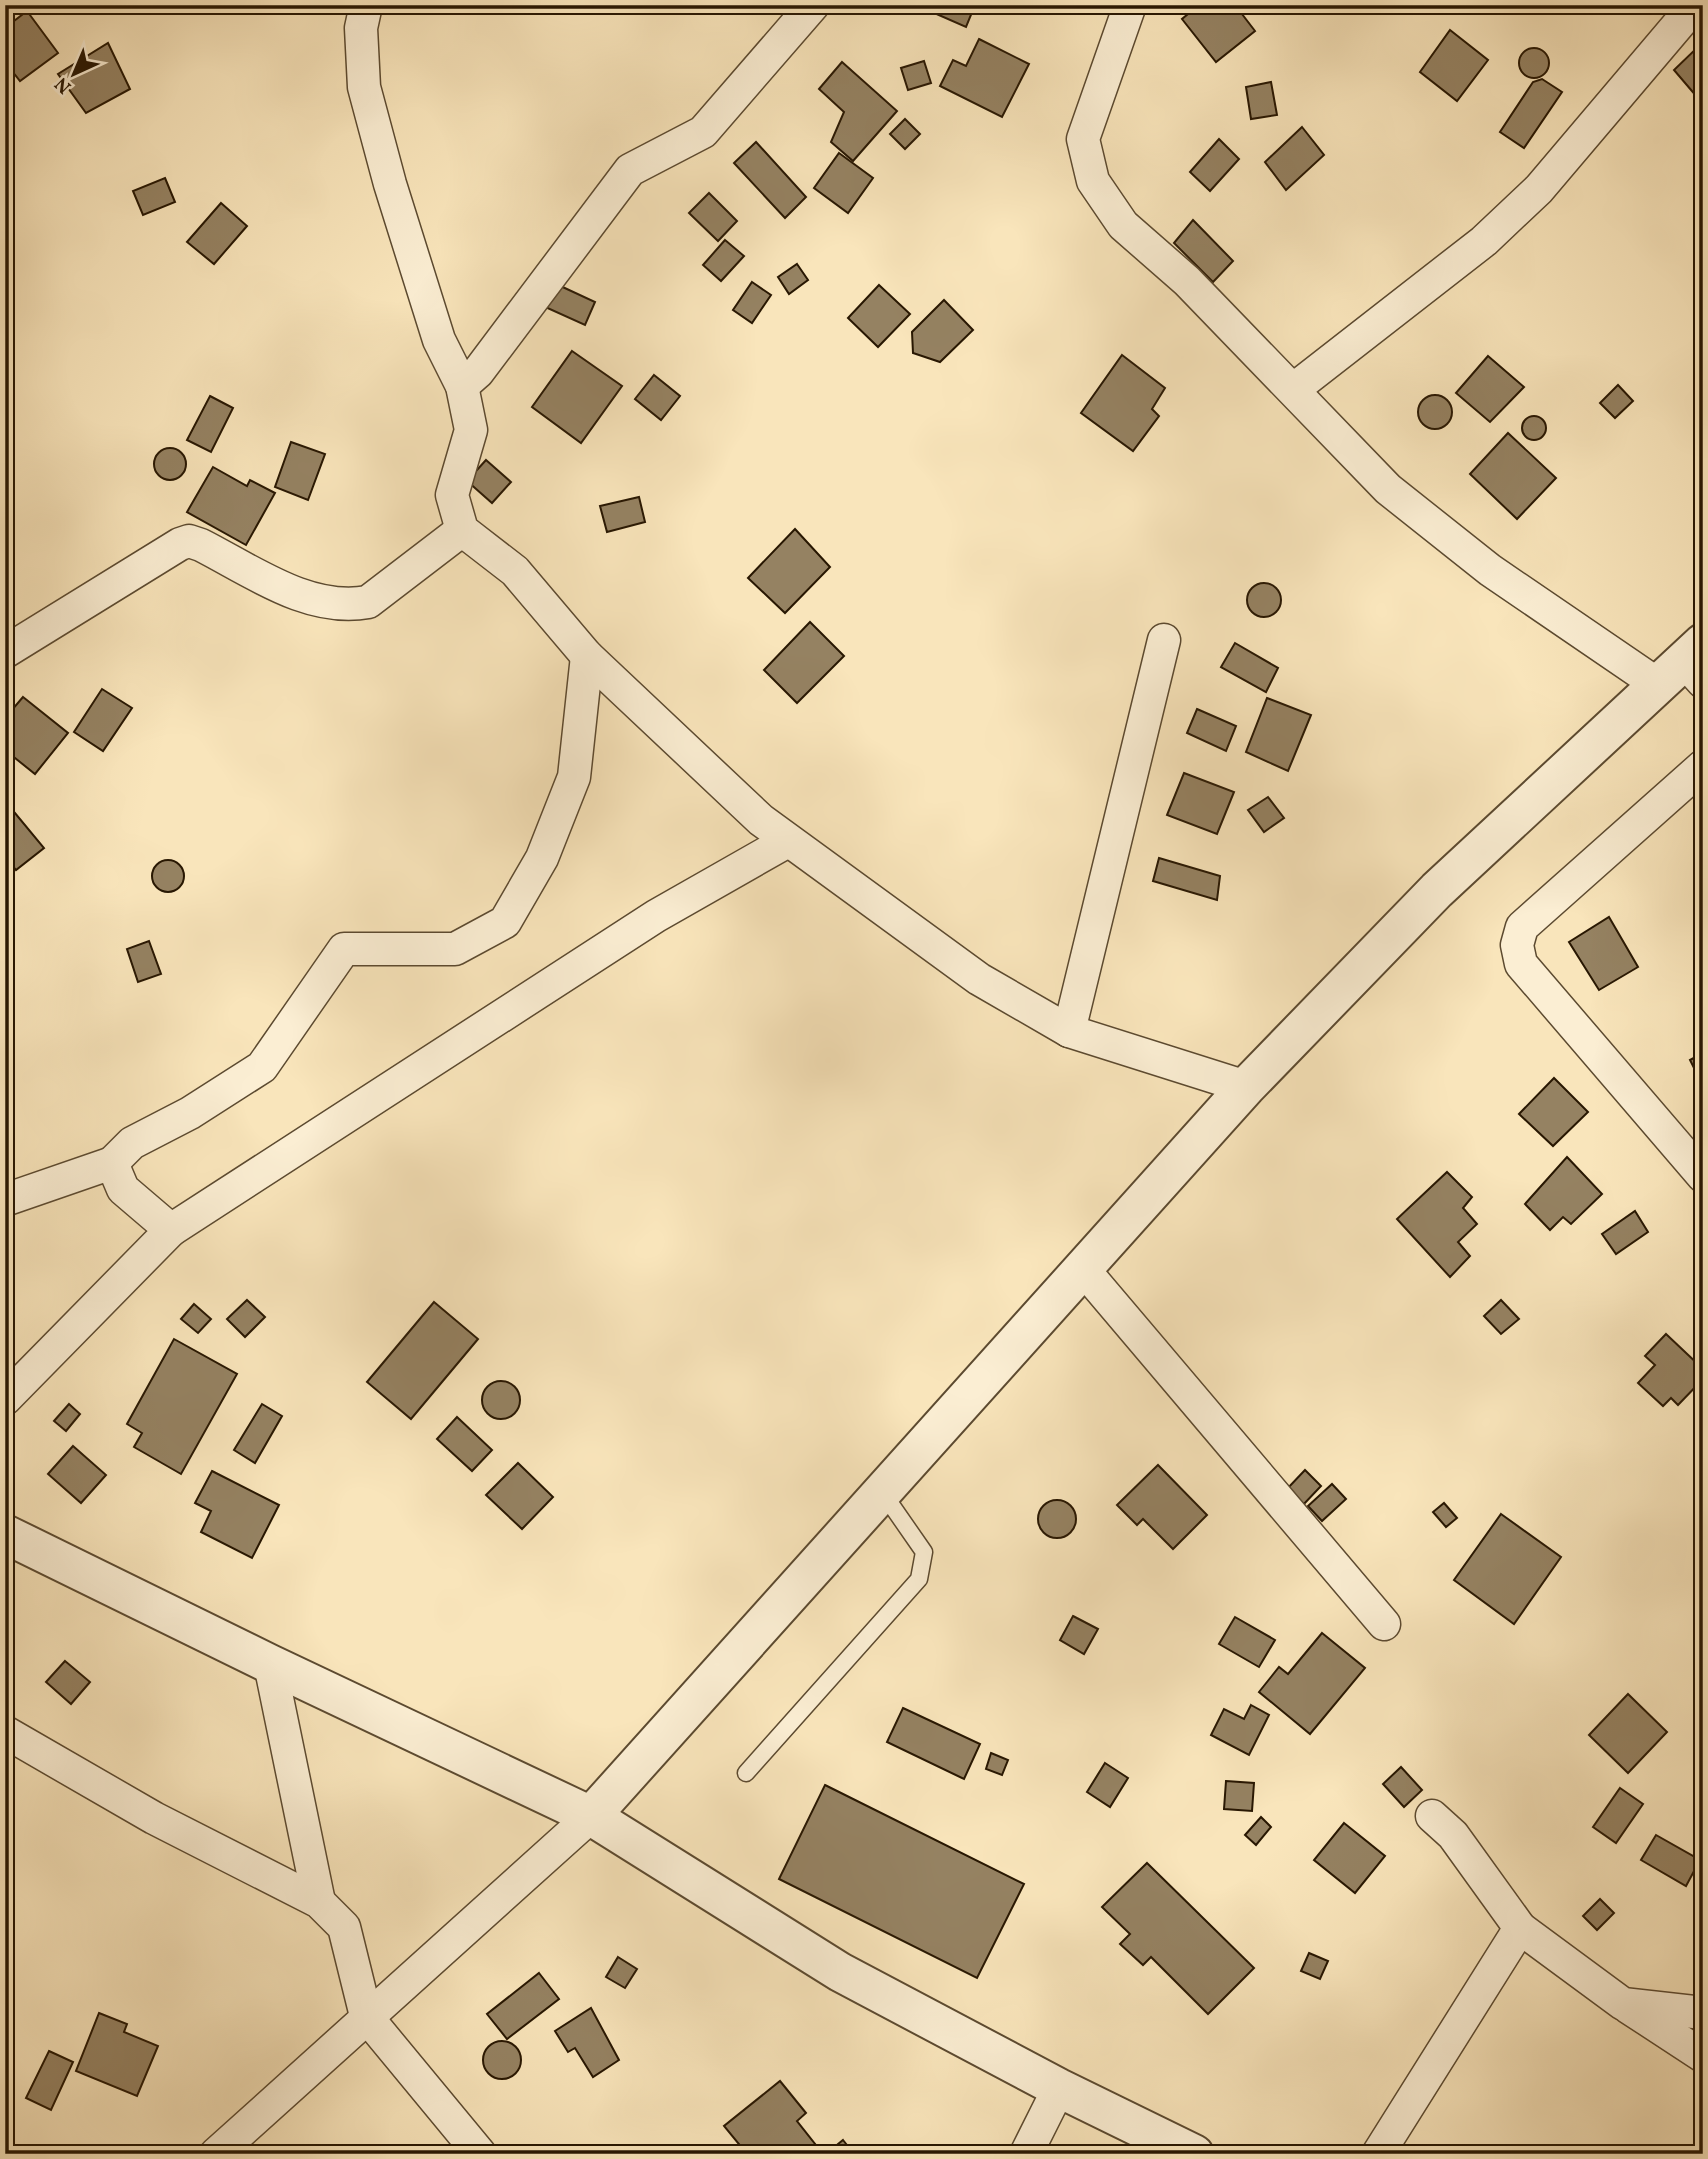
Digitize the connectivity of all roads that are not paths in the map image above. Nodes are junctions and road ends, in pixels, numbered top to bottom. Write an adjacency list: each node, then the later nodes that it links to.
1 (366, 5): 5 (street)
2 (813, 5): 5 (street)
3 (1130, 5): 6 (street)
4 (1690, 7): 6 (street)
5 (462, 386): 7 (street)
6 (1294, 389): 11 (street)
7 (462, 530): 9 (street); 10 (street)
8 (1164, 640): 14 (street)
9 (5, 652)
10 (587, 656): 13 (street); 16 (street)
11 (1687, 667): 15 (street)
12 (1703, 766): 17 (street)
13 (786, 842): 14 (street); 19 (street)
14 (1069, 1031): 15 (street)
15 (1246, 1087): 20 (street)
16 (112, 1163): 18 (street); 19 (street)
17 (1703, 1177)
18 (5, 1200)
19 (171, 1230): 21 (street)
20 (1084, 1270): 22 (street); 24 (street)
21 (5, 1399)
22 (883, 1493): 27 (lane); 28 (street)
23 (5, 1534): 25 (street)
24 (1384, 1624)
25 (270, 1664): 28 (street); 30 (street)
26 (5, 1732): 30 (street)
27 (746, 1773)
28 (592, 1816): 34 (street); 36 (street)
29 (1432, 1816): 31 (street)
30 (319, 1902): 34 (street)
31 (1520, 1928): 32 (street); 41 (street)
32 (1623, 2004): 33 (street); 35 (street)
33 (1703, 2012)
34 (366, 2016): 37 (street); 38 (street)
35 (1703, 2056)
36 (1059, 2088): 39 (street); 40 (street)
37 (216, 2154)
38 (480, 2154)
39 (1026, 2154)
40 (1194, 2154)
41 (1378, 2154)

